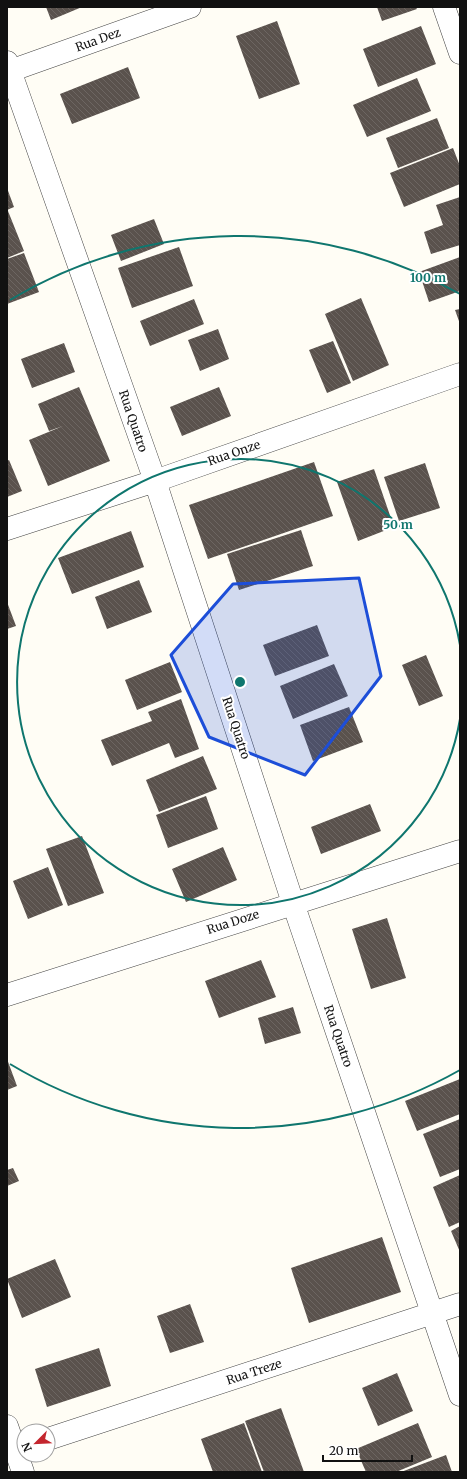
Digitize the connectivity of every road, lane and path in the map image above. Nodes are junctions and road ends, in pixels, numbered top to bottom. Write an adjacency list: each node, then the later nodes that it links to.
1 (190, 7): 4 (street, Rua Dez)
2 (444, 7): 3 (street)
3 (460, 53)
4 (8, 69): 6 (street, Rua Quatro)
5 (460, 374): 6 (street, Rua Onze)
6 (155, 481): 7 (street, Rua Onze); 9 (street, Rua Quatro)
7 (7, 529)
8 (460, 851): 9 (street, Rua Doze)
9 (293, 903): 10 (street, Rua Doze); 12 (street, Rua Quatro)
10 (7, 995)
11 (460, 1304): 12 (street, Rua Treze)
12 (432, 1314): 13 (street, Rua Quatro); 15 (street, Rua Treze)
13 (460, 1396)
14 (7, 1426): 16 (street)
15 (56, 1436)
16 (15, 1449): 17 (street)
17 (23, 1472)

